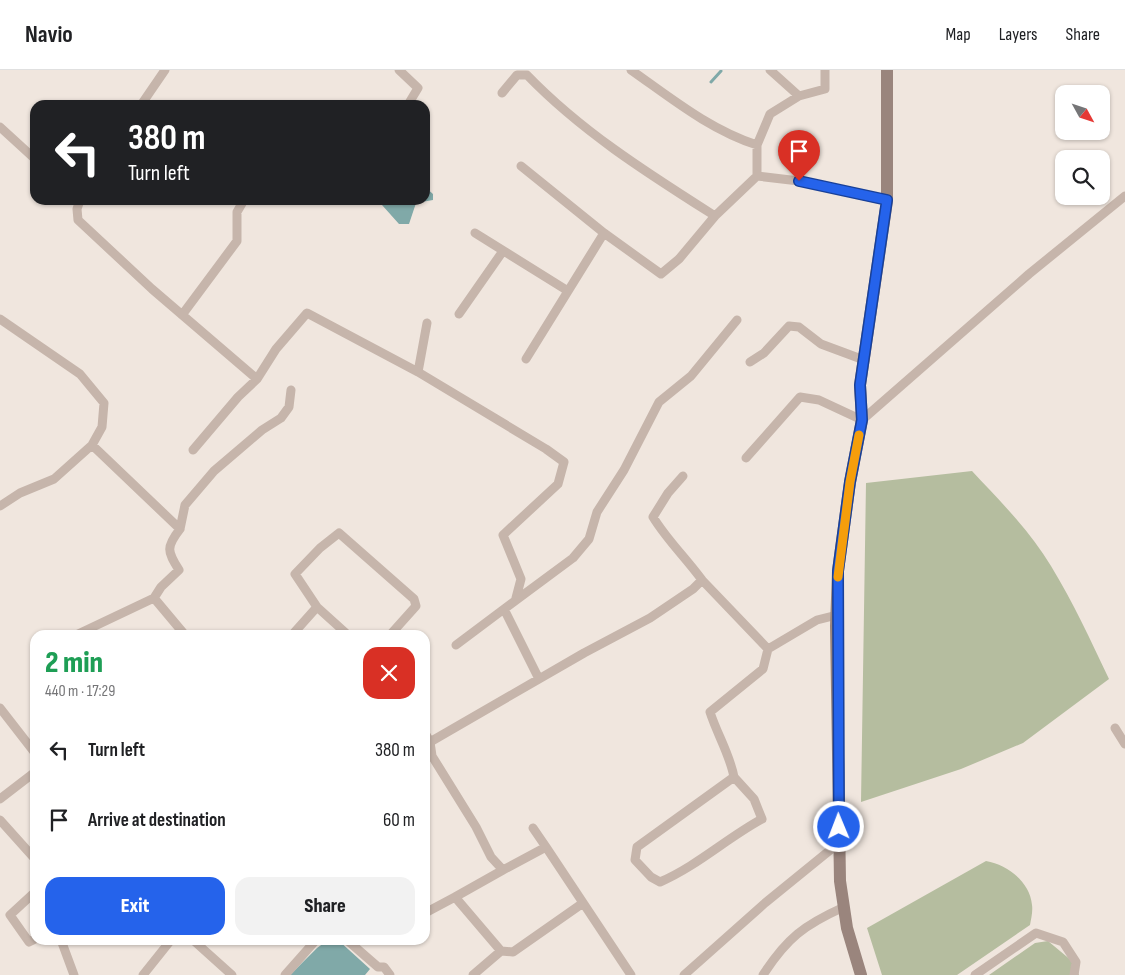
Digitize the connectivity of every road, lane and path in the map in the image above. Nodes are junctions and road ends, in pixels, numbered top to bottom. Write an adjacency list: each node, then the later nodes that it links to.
1 (165, 70): 9 (street)
2 (399, 70): 10 (street)
3 (632, 70): 12 (street)
4 (770, 70): 8 (street)
5 (825, 70): 8 (street)
6 (887, 70): 17 (main road)
7 (502, 92): 20 (street)
8 (800, 96): 12 (street)
9 (144, 100)
10 (411, 100)
11 (0, 127): 13 (street)
12 (757, 145): 15 (street)
13 (30, 154)
14 (521, 166): 22 (street)
15 (756, 176): 17 (street); 20 (street)
16 (1125, 196): 36 (street)
17 (887, 200): 31 (main road)
18 (78, 205): 26 (street)
19 (241, 205): 26 (street)
20 (716, 216): 22 (street)
21 (475, 233): 23 (street)
22 (604, 233): 24 (street)
23 (503, 251): 24 (street); 25 (street)
24 (568, 291): 30 (street)
25 (459, 314)
26 (182, 315): 34 (street)
27 (0, 319): 37 (street)
28 (737, 320): 45 (street)
29 (427, 323): 33 (street)
30 (526, 359)
31 (864, 360): 32 (street); 36 (main road)
32 (750, 362)
33 (418, 372): 34 (street); 45 (street)
34 (256, 379): 38 (street)
35 (290, 390): 42 (street)
36 (862, 420): 39 (street); 48 (main road)
37 (92, 444): 41 (street); 42 (street)
38 (193, 450)
39 (746, 458)
40 (683, 476): 43 (street)
41 (0, 506)
42 (180, 529): 44 (street)
43 (702, 580): 55 (street); 56 (street)
44 (154, 598): 49 (street); 50 (street)
45 (516, 598): 47 (street)
46 (318, 607): 51 (street); 52 (street); 53 (street)
47 (504, 609): 54 (street); 56 (street)
48 (837, 615): 55 (street); 67 (main road)
49 (87, 630)
50 (181, 630)
51 (297, 630)
52 (343, 630)
53 (394, 630)
54 (456, 645)
55 (768, 649): 63 (street)
56 (539, 678): 59 (street)
57 (0, 708): 61 (street)
58 (1115, 728): 60 (street)
59 (430, 742): 70 (street)
60 (1125, 744)
61 (30, 747)
62 (30, 776): 64 (street)
63 (734, 777): 63 (street)
64 (0, 799)
65 (0, 820): 69 (street)
66 (533, 828): 68 (street)
67 (840, 842): 74 (main road); 92 (street)
68 (546, 847): 70 (street); 73 (street)
69 (30, 853)
70 (503, 870): 72 (street)
71 (30, 897): 76 (street)
72 (455, 897): 75 (street); 82 (street)
73 (583, 903): 82 (street); 91 (street)
74 (844, 907): 93 (street); 94 (main road)
75 (430, 910)
76 (30, 942)
77 (62, 945): 84 (street)
78 (167, 945): 85 (street)
79 (199, 945): 86 (street)
80 (312, 945): 87 (street)
81 (354, 945): 83 (street)
82 (501, 951): 90 (street)
83 (378, 967): 88 (street); 89 (street)
84 (74, 975)
85 (142, 975)
86 (232, 975)
87 (285, 975)
88 (372, 975)
89 (390, 975)
90 (474, 975)
91 (631, 975)
92 (684, 975)
93 (763, 975)
94 (861, 975)
95 (975, 975): 96 (street)
96 (1074, 975)

